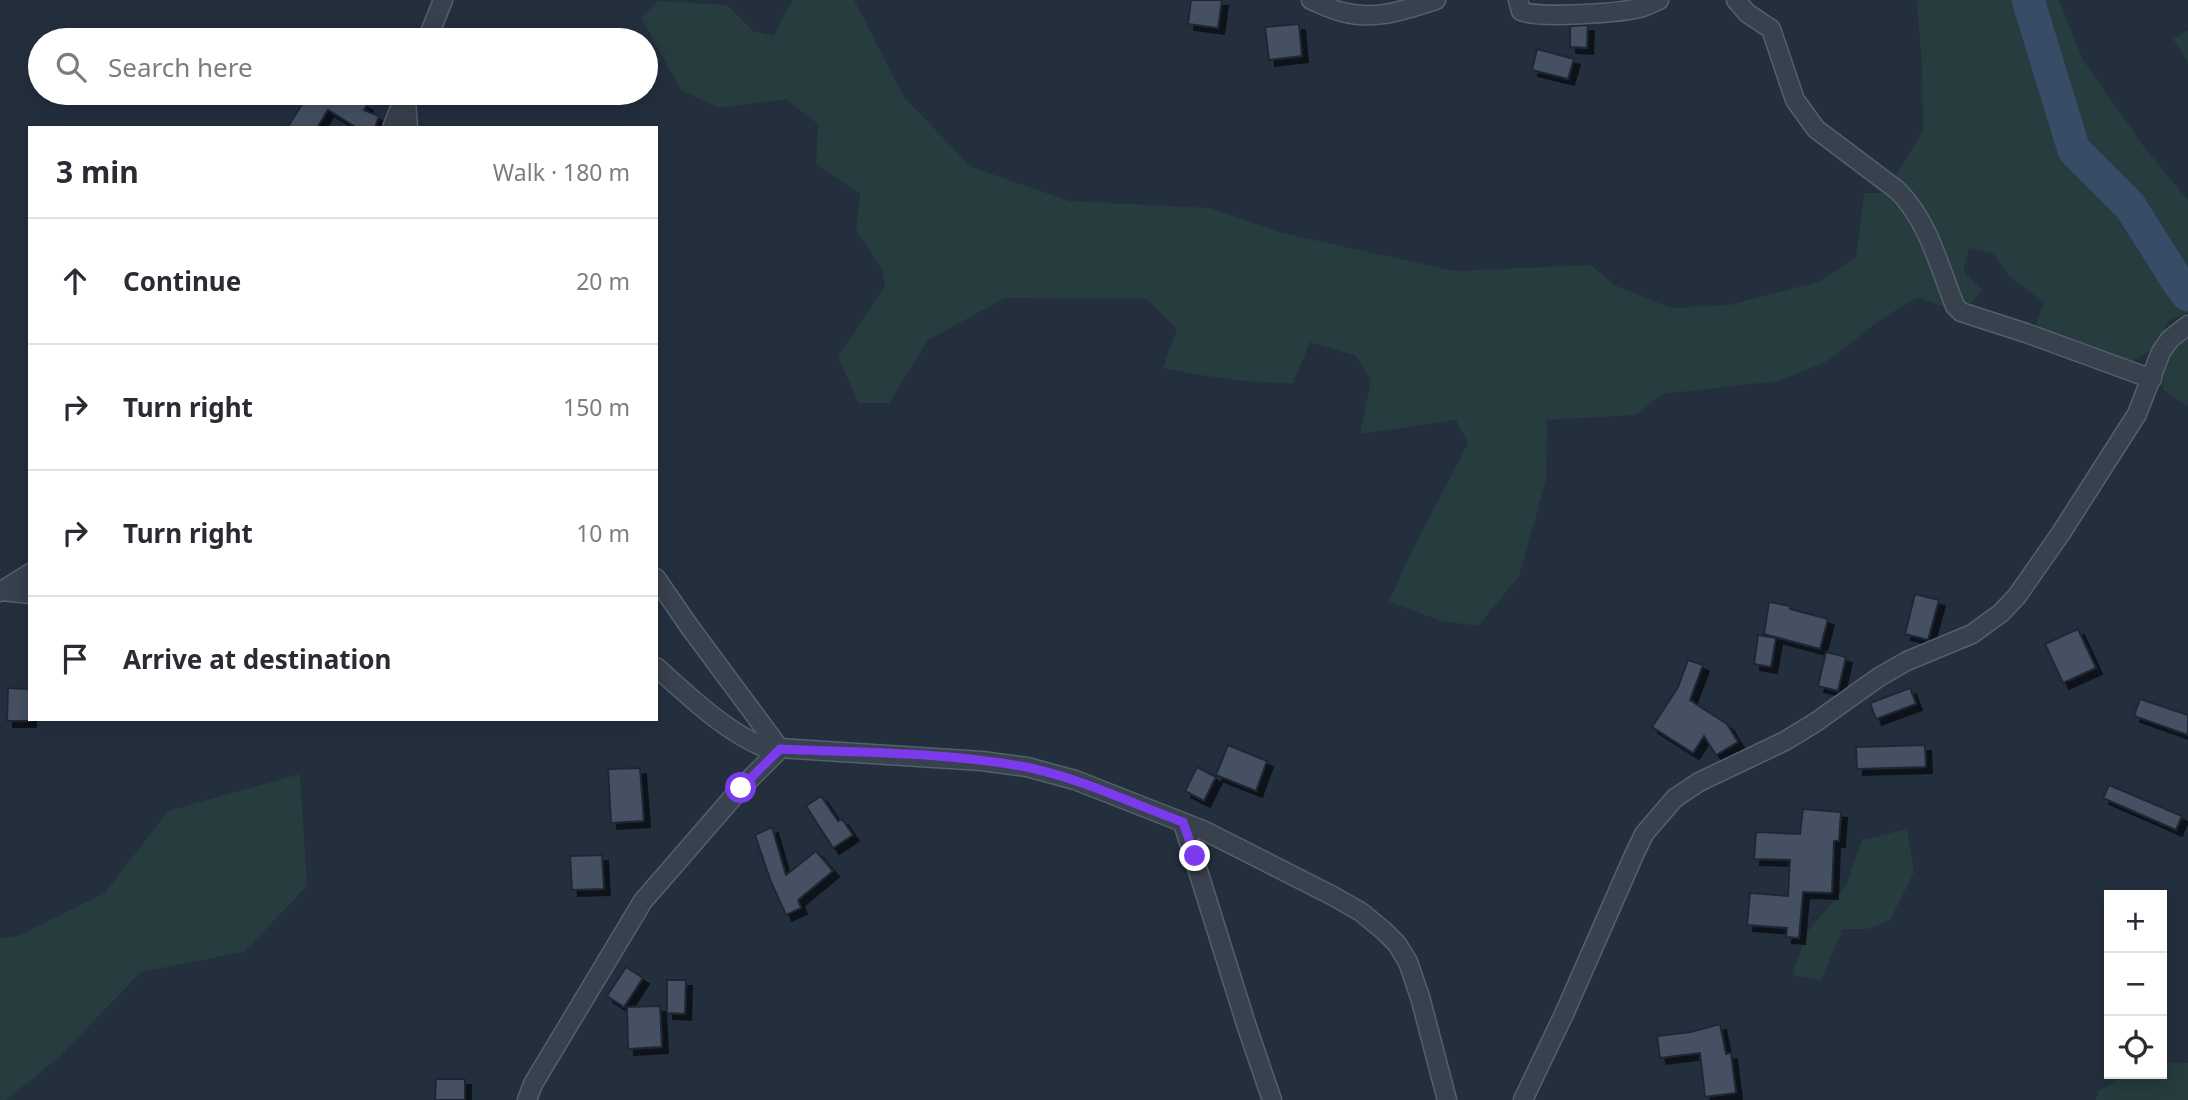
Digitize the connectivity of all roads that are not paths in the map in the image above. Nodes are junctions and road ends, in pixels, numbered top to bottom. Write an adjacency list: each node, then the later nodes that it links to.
1 (443, 0): 7 (street)
2 (1311, 0): 3 (street)
3 (1436, 0)
4 (1518, 0): 5 (street)
5 (1659, 0)
6 (1736, 0): 13 (street)
7 (432, 28)
8 (401, 105): 10 (street)
9 (407, 105): 11 (street)
10 (393, 126)
11 (408, 126)
12 (2188, 325): 13 (street)
13 (2152, 379): 24 (street)
14 (28, 574): 16 (street)
15 (658, 581): 19 (street)
16 (1, 592): 17 (street)
17 (28, 594)
18 (658, 669): 19 (street)
19 (780, 749): 20 (street); 21 (street)
20 (1183, 822): 22 (street); 23 (street)
21 (527, 1100)
22 (1272, 1100)
23 (1447, 1100)
24 (1523, 1100)

